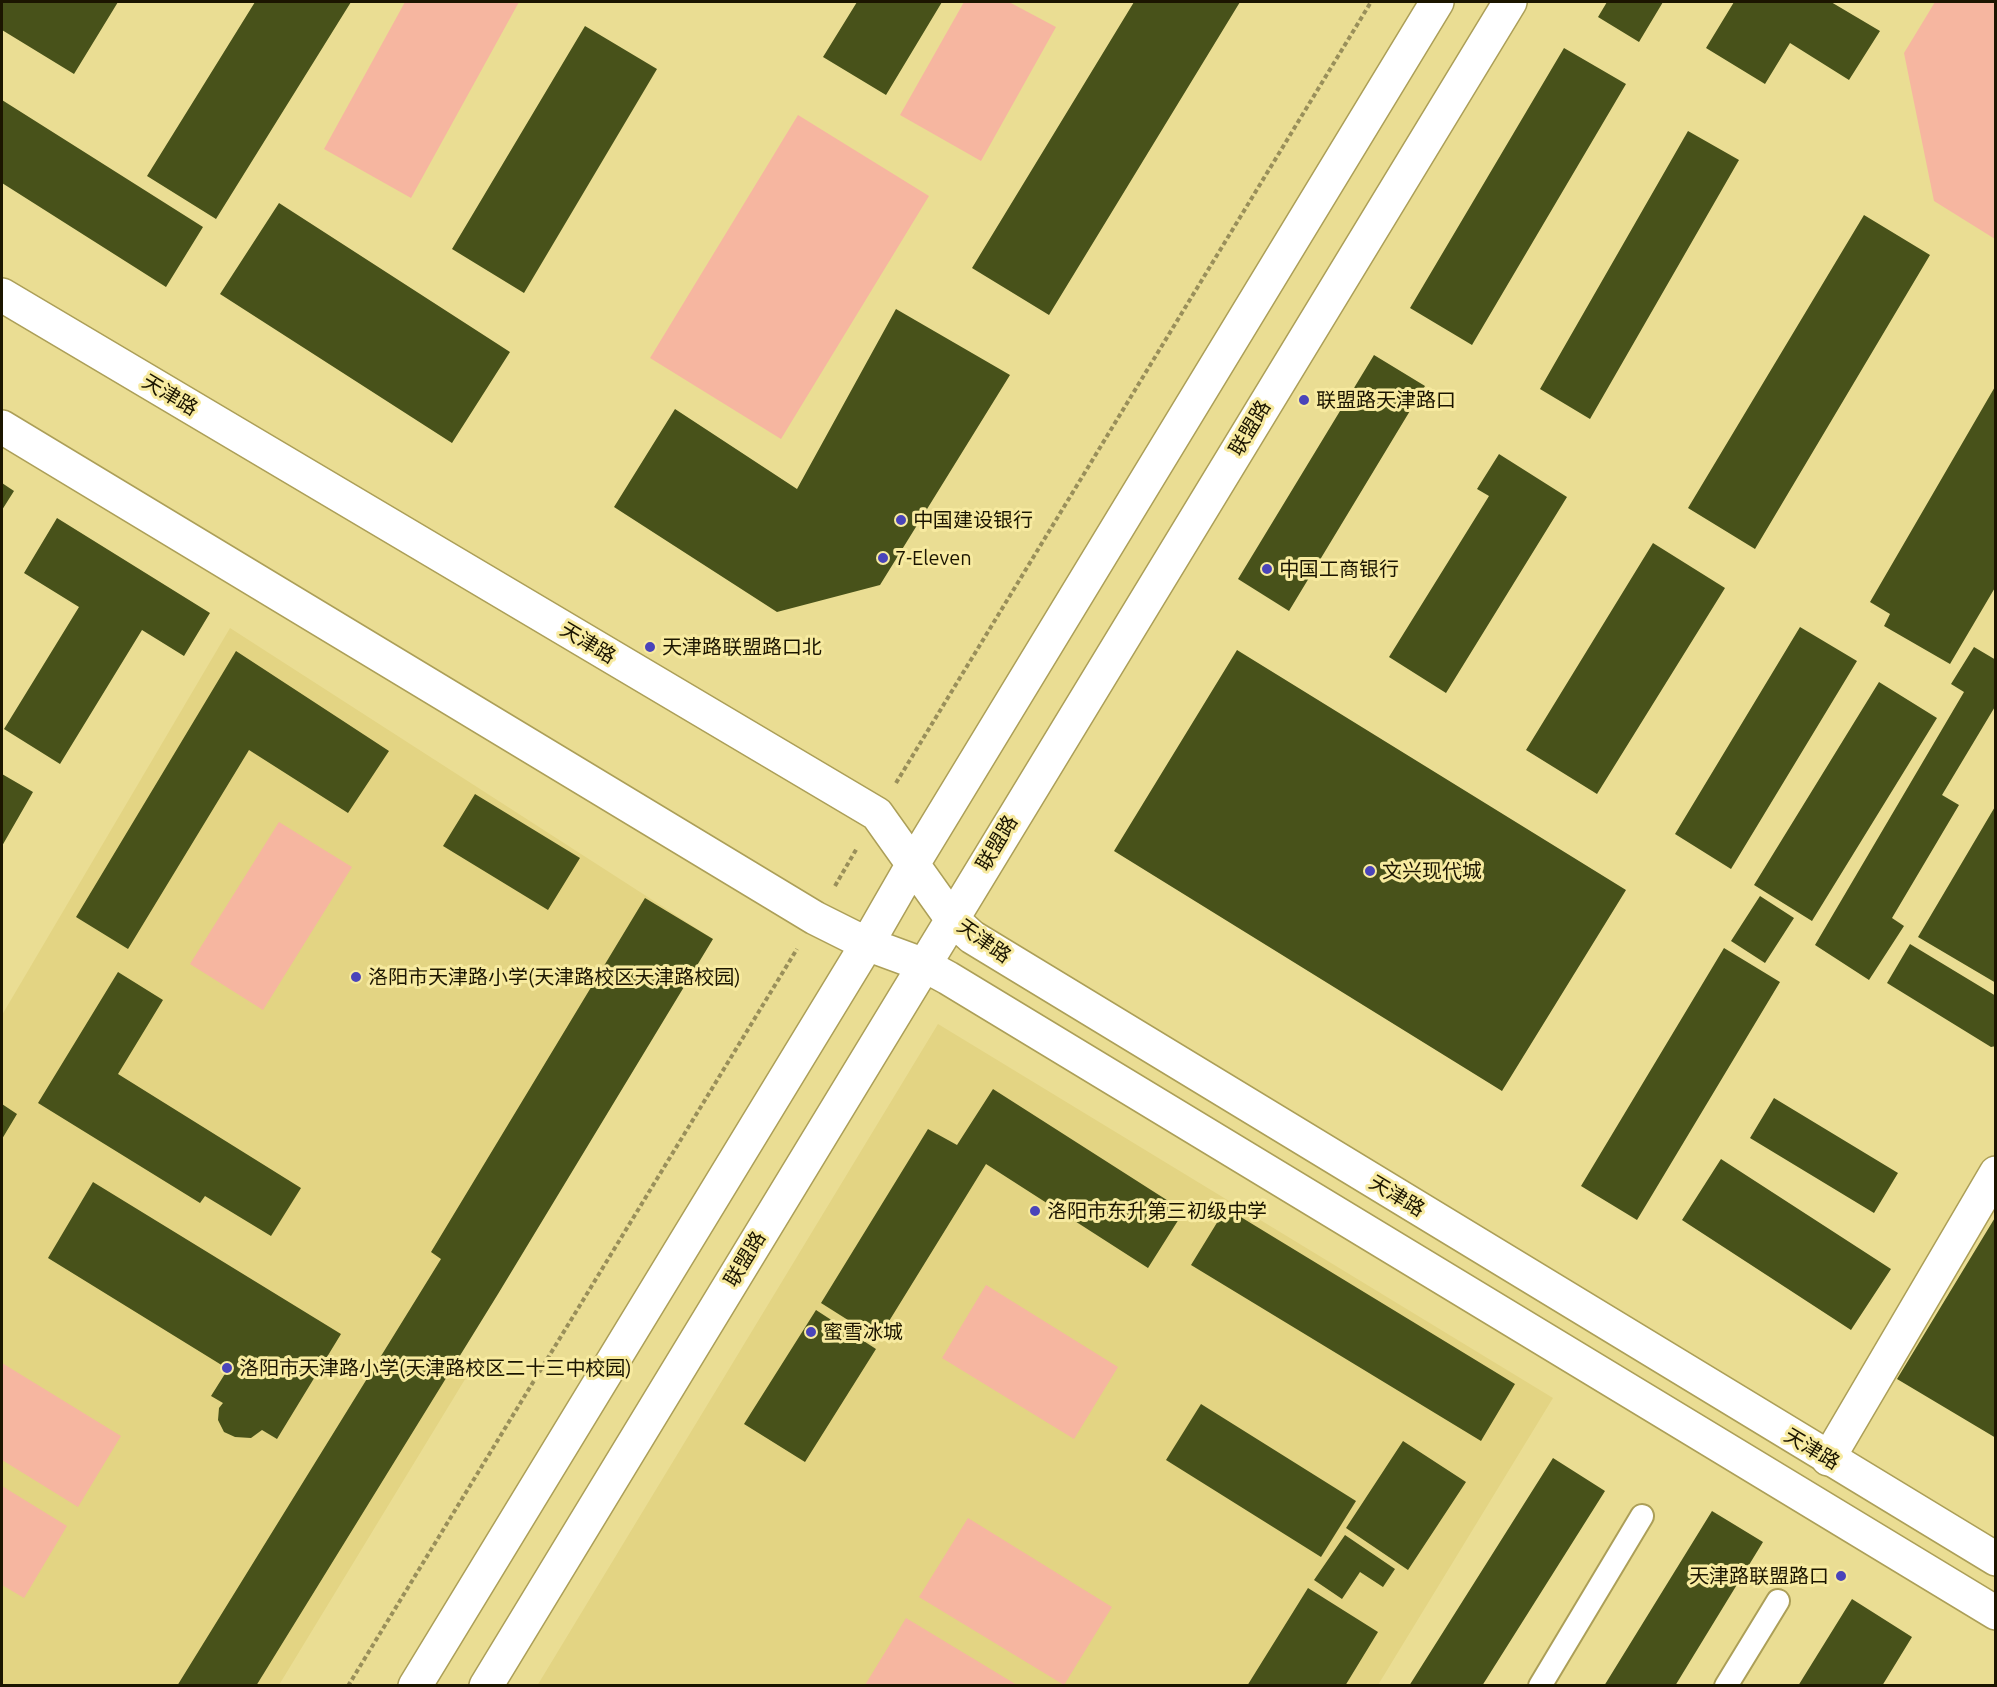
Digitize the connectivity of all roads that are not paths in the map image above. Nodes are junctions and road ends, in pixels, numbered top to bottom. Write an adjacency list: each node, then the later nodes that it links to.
1 (1437, 2): 5 (main road)
2 (1510, 2): 6 (main road, 联盟路)
3 (2, 295): 5 (main road, 天津路)
4 (2, 427): 7 (main road)
5 (913, 864): 6 (main road, 天津路); 7 (main road)
6 (951, 918): 8 (main road, 联盟路); 10 (main road, 天津路)
7 (867, 944): 8 (main road); 15 (main road)
8 (924, 965): 14 (main road); 16 (main road, 联盟路)
9 (1995, 1173): 10 (main road)
10 (1828, 1459): 12 (main road, 天津路)
11 (1642, 1516): 17 (lane)
12 (1995, 1559)
13 (1778, 1601): 18 (lane)
14 (1995, 1613)
15 (415, 1686)
16 (486, 1686)
17 (1540, 1686)
18 (1726, 1686)

